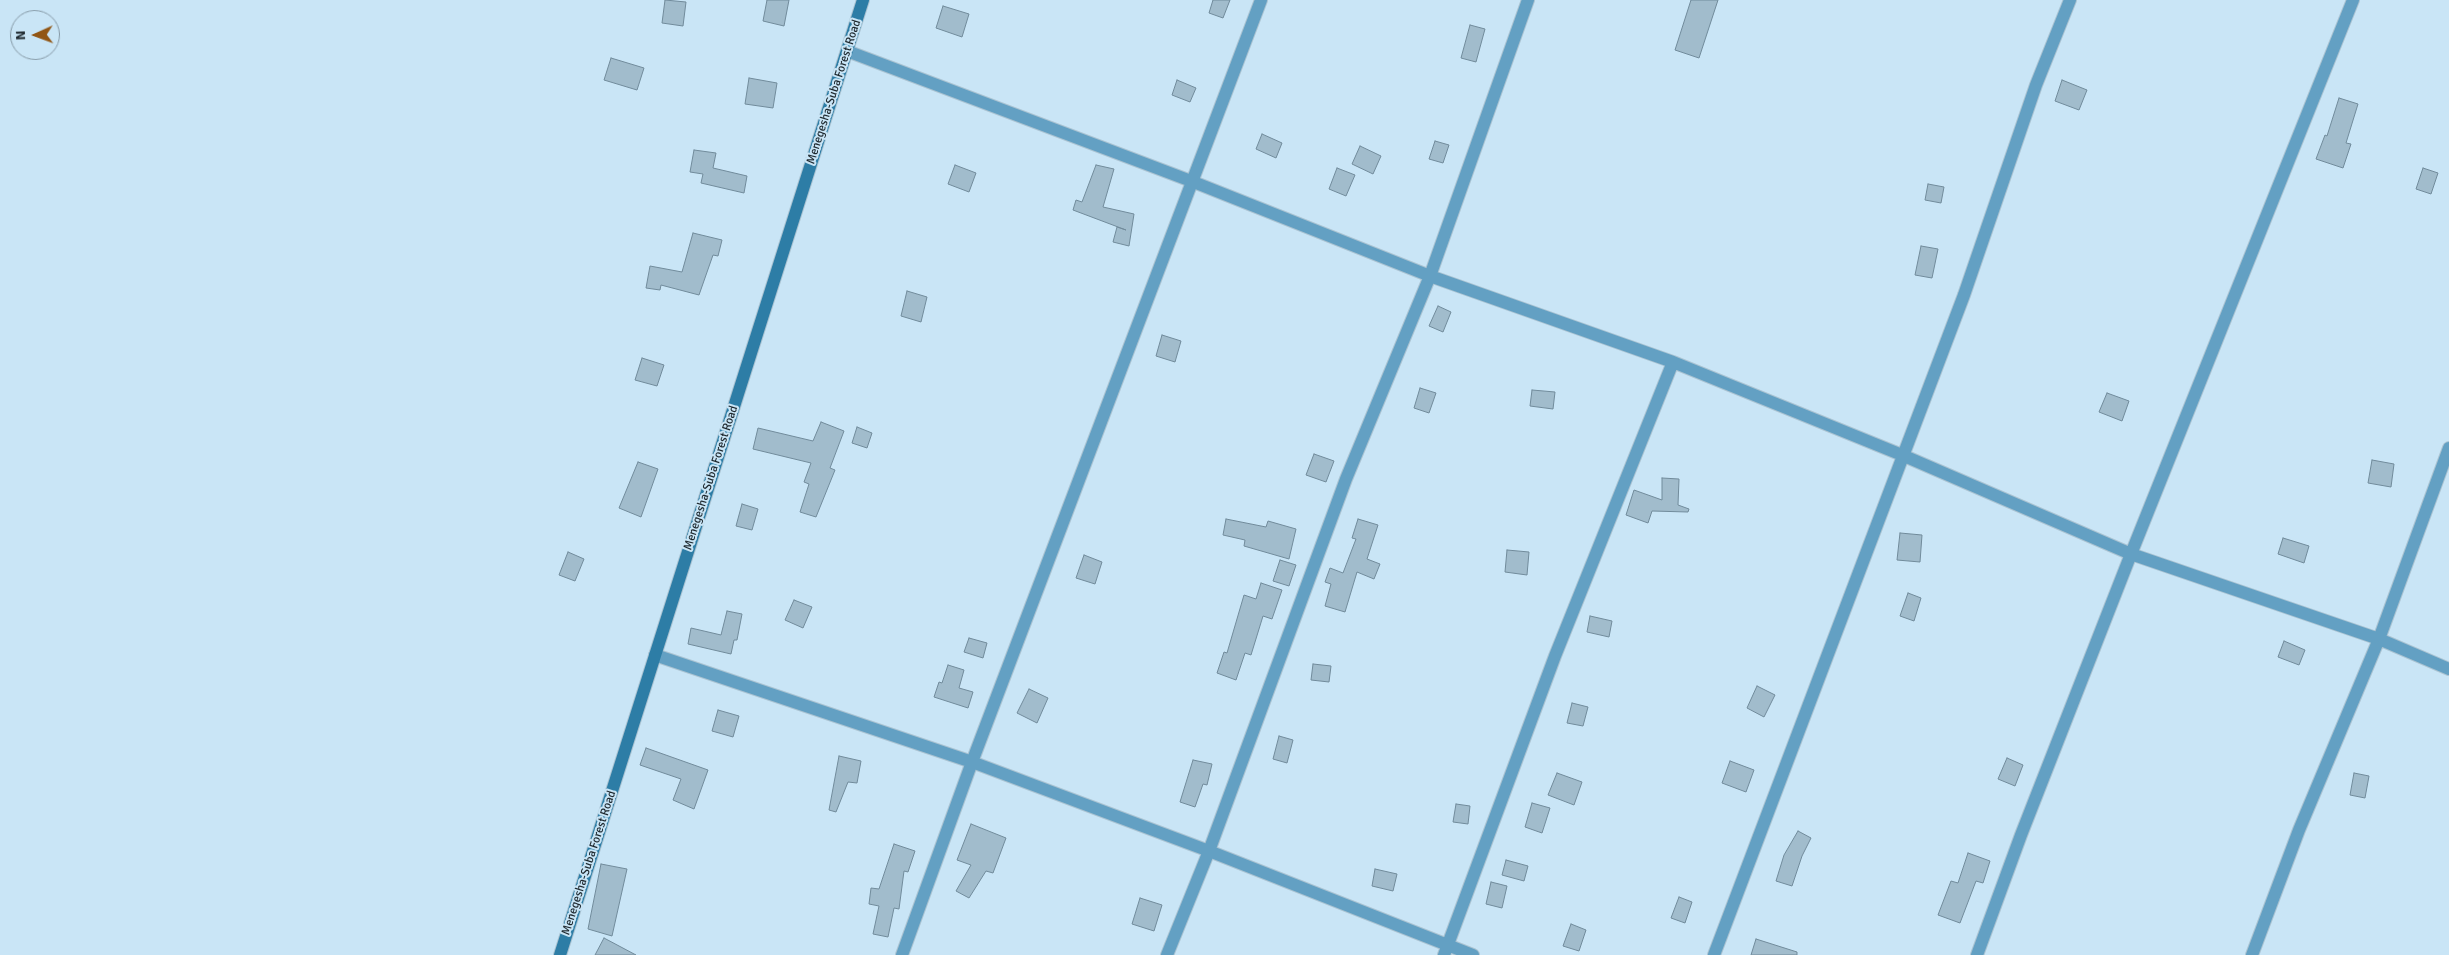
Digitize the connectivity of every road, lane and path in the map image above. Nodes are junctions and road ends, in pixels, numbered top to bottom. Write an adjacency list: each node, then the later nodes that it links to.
1 (863, 0): 6 (street, Menegesha-Suba Forest Road)
2 (1261, 0): 7 (street)
3 (1528, 0): 8 (street)
4 (2070, 0): 11 (street)
5 (2352, 0): 12 (street)
6 (847, 51): 7 (street); 14 (street, Menegesha-Suba Forest Road)
7 (1191, 181): 8 (street); 16 (street)
8 (1430, 276): 9 (street); 17 (street)
9 (1673, 362): 11 (street); 18 (street)
10 (2449, 448): 13 (street)
11 (1902, 455): 12 (street); 23 (street)
12 (2131, 554): 13 (street); 24 (street)
13 (2380, 639): 15 (street); 25 (street)
14 (655, 655): 16 (street); 19 (street, Menegesha-Suba Forest Road)
15 (2449, 668)
16 (972, 762): 17 (street); 20 (street)
17 (1209, 851): 18 (street); 21 (street)
18 (1446, 950): 22 (street)
19 (560, 955)
20 (902, 955)
21 (1167, 955)
22 (1473, 955)
23 (1714, 955)
24 (1977, 955)
25 (2252, 955)

